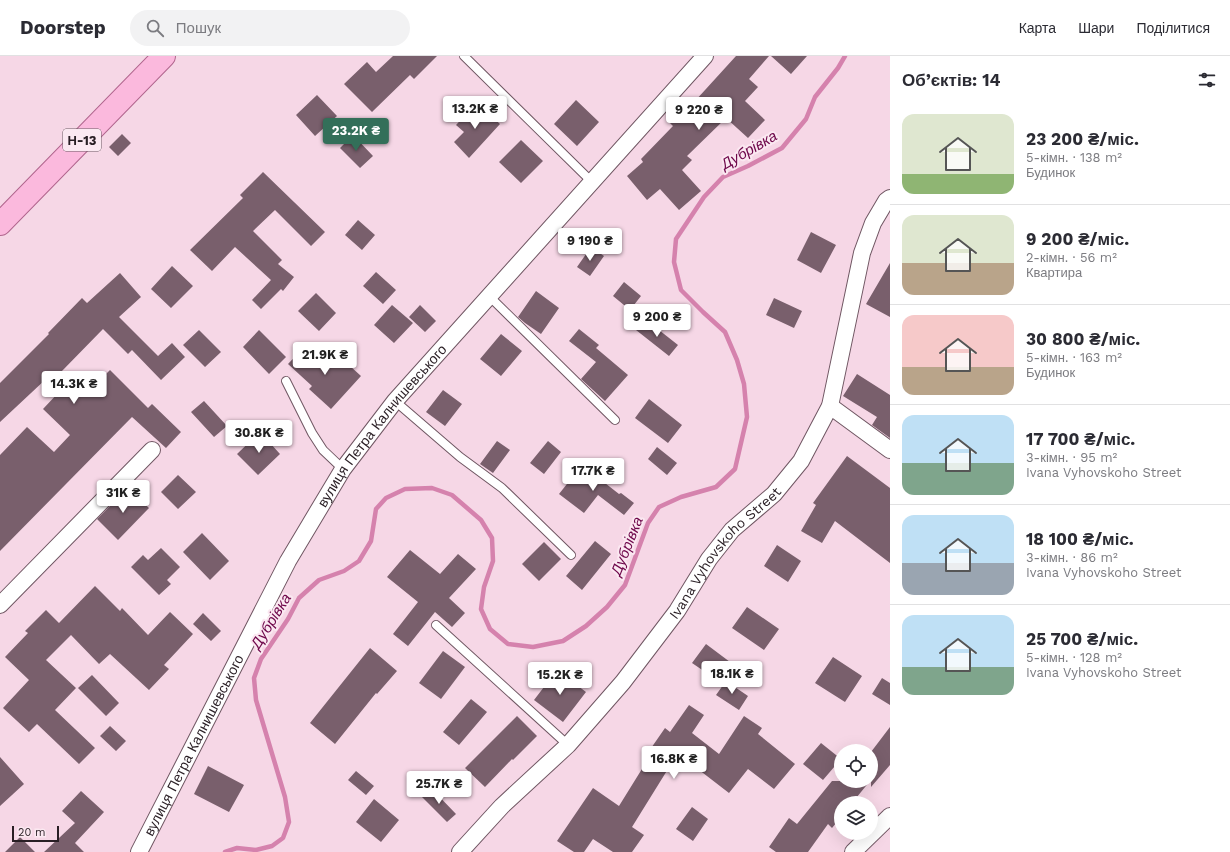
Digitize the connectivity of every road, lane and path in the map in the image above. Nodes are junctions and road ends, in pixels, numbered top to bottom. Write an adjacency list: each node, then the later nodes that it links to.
1 (164, 56): 6 (main road, Н-13)
2 (464, 56): 4 (lane)
3 (705, 56): 4 (street, вулиця Петра Калнишевського)
4 (592, 182): 7 (street, вулиця Петра Калнишевського)
5 (890, 198): 10 (street, Ivana Vyhovskoho Street)
6 (0, 224)
7 (489, 296): 9 (street, вулиця Петра Калнишевського); 11 (lane)
8 (286, 381): 14 (lane)
9 (395, 401): 14 (street, вулиця Петра Калнишевського); 15 (lane)
10 (830, 406): 13 (street); 18 (street, Ivana Vyhovskoho Street)
11 (615, 420)
12 (152, 450): 16 (street)
13 (890, 450)
14 (343, 469): 20 (street, вулиця Петра Калнишевського)
15 (571, 555)
16 (0, 605)
17 (436, 625): 18 (lane)
18 (568, 745): 21 (street, Ivana Vyhovskoho Street)
19 (890, 816): 22 (street)
20 (139, 852)
21 (460, 852)
22 (853, 852)

